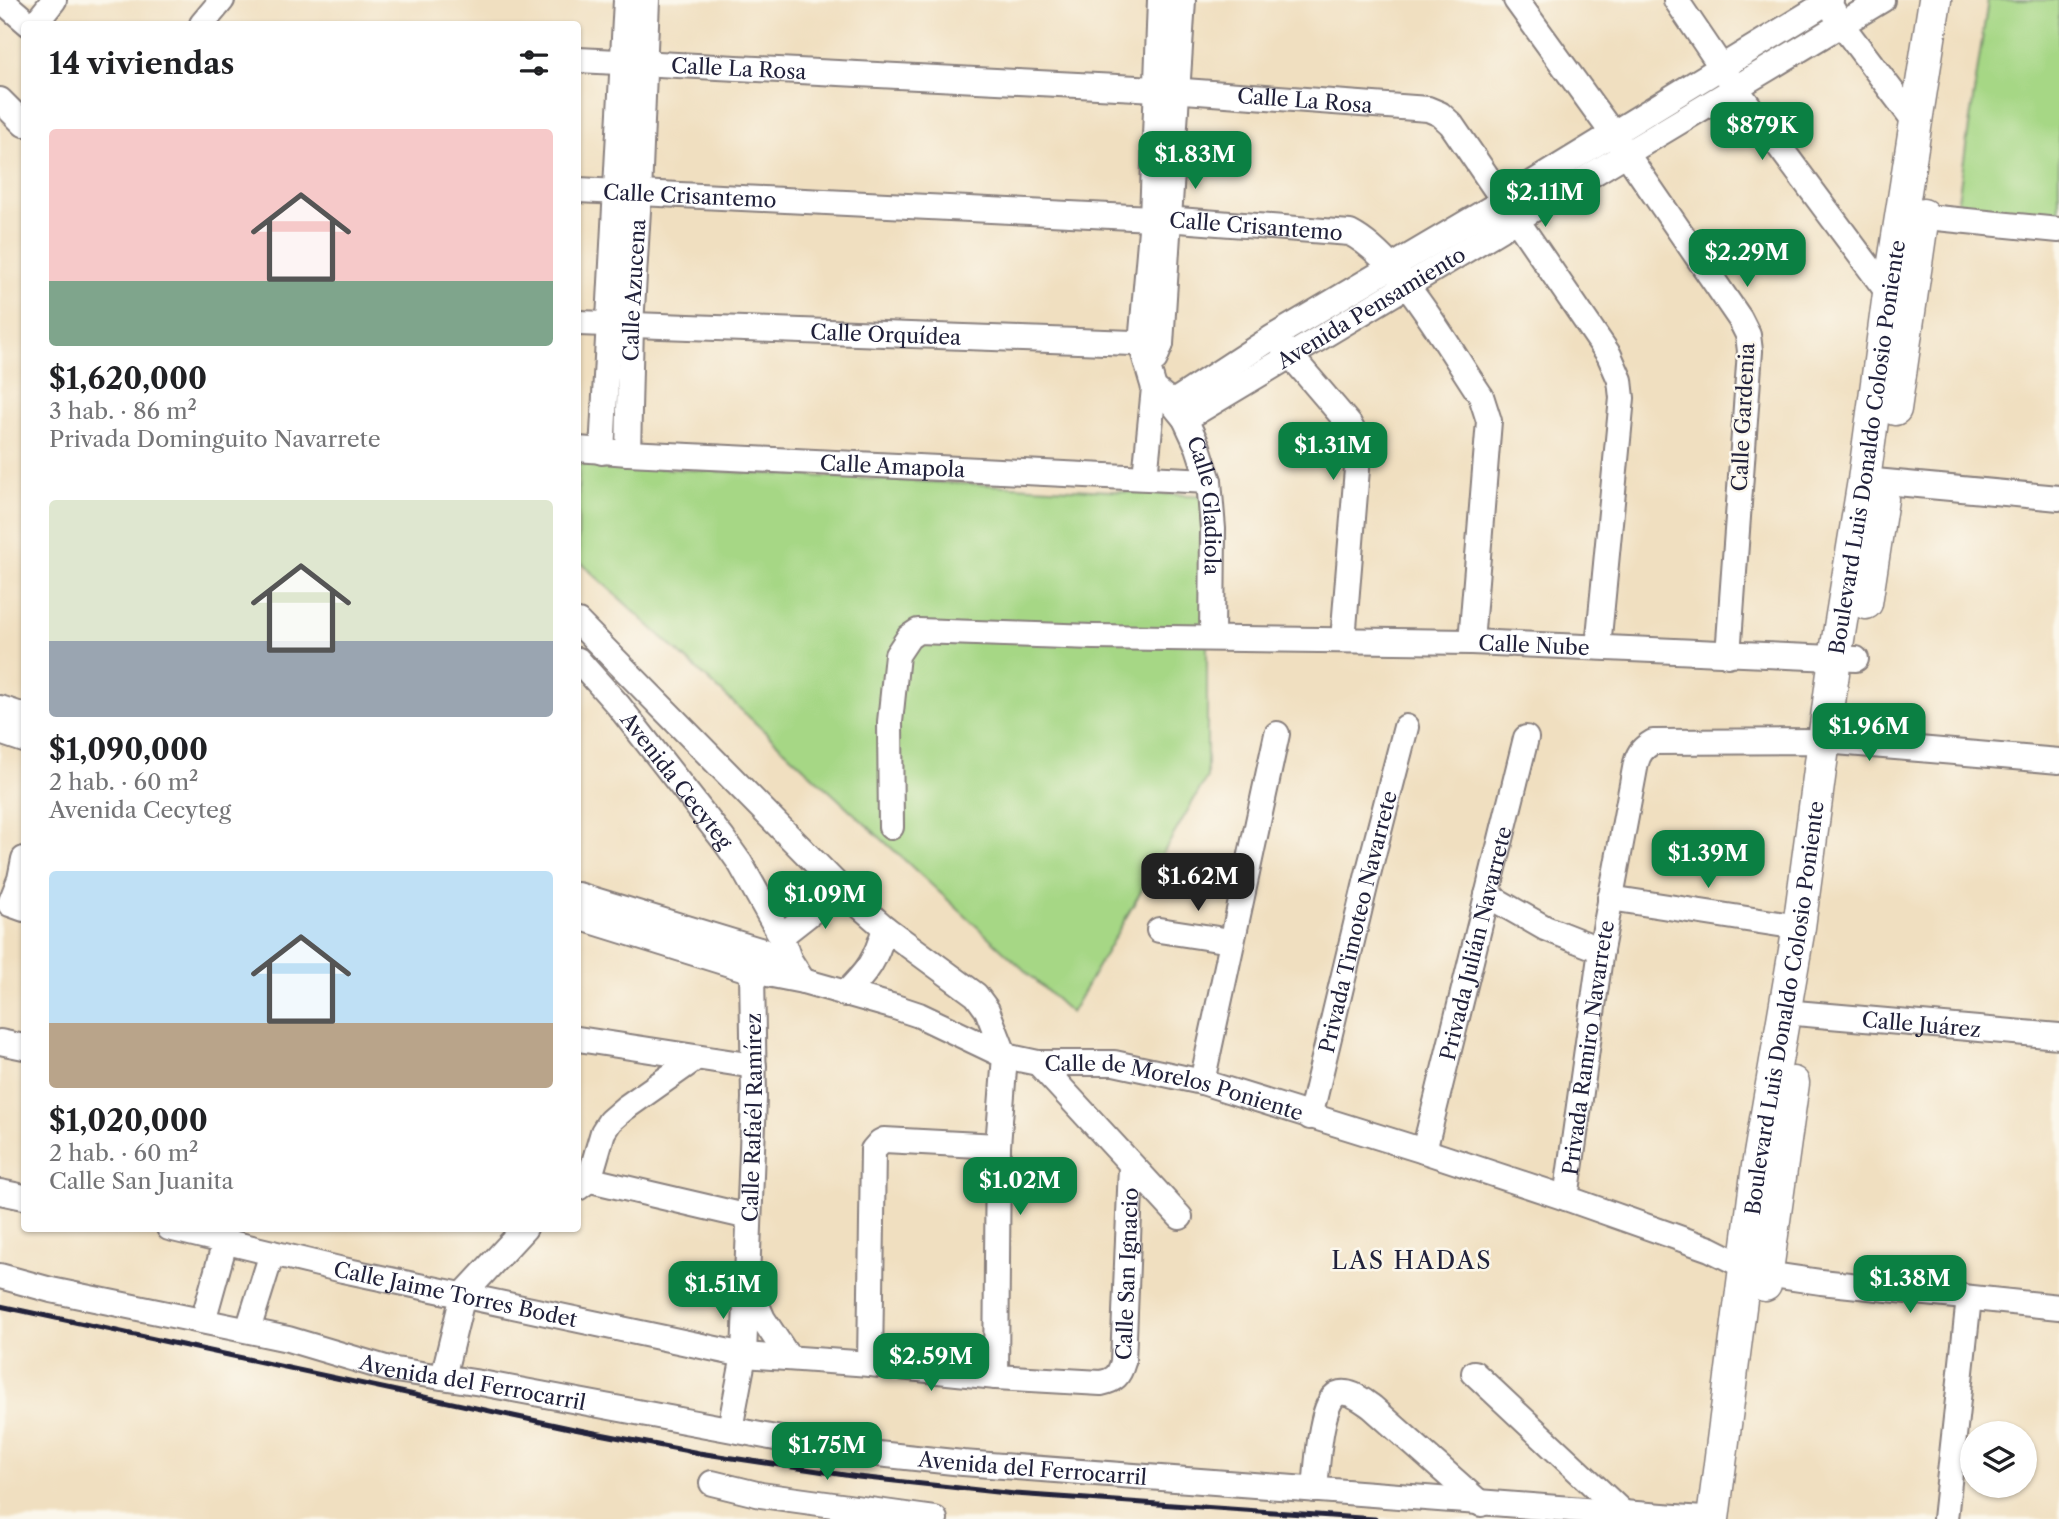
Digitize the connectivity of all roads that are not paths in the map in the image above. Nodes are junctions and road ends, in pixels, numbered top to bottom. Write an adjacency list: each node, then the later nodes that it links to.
1 (1, 0): 14 (street)
2 (54, 0): 15 (street)
3 (222, 0): 16 (street)
4 (626, 0): 19 (street, Calle Azucena)
5 (647, 0): 19 (street, Calle Azucena)
6 (1160, 0): 22 (street, Calle Gladiola)
7 (1183, 0): 22 (street, Calle Gladiola)
8 (1516, 0): 26 (street, Calle Gardenia)
9 (1676, 0): 20 (street)
10 (1829, 0): 17 (street); 20 (street, Avenida Pensamiento)
11 (1882, 0): 17 (street, Avenida Pensamiento)
12 (1935, 0): 25 (main road, Boulevard Luis Donaldo Colosio Poniente)
13 (1956, 0): 31 (main road, Boulevard Luis Donaldo Colosio Poniente)
14 (26, 21)
15 (37, 21)
16 (204, 21)
17 (1841, 24): 21 (street, Avenida Pensamiento); 25 (street)
18 (581, 61): 19 (street, Calle La Rosa)
19 (633, 64): 22 (street, Calle La Rosa); 29 (street, Calle Azucena)
20 (1722, 66): 21 (street); 26 (street, Avenida Pensamiento)
21 (1735, 87): 27 (street, Avenida Pensamiento); 35 (street)
22 (1168, 90): 30 (street, Calle La Rosa); 32 (street, Calle Gladiola)
23 (0, 100): 24 (street)
24 (21, 121)
25 (1916, 123): 31 (main road, Boulevard Luis Donaldo Colosio Poniente)
26 (1613, 134): 27 (street, Calle Gardenia); 30 (street, Avenida Pensamiento)
27 (1627, 155): 30 (street, Avenida Pensamiento); 52 (street, Calle Gardenia)
28 (581, 190): 29 (street, Calle Crisantemo)
29 (628, 193): 32 (street, Calle Crisantemo); 37 (street, Calle Azucena)
30 (1509, 210): 34 (street, Avenida Pensamiento); 51 (street, Calle La Rosa)
31 (1912, 216): 33 (street); 35 (main road, Boulevard Luis Donaldo Colosio Poniente); 45 (main road, Boulevard Luis Donaldo Colosio Poniente)
32 (1161, 218): 34 (street, Calle Crisantemo); 38 (street, Calle Gladiola)
33 (2059, 230)
34 (1399, 277): 39 (street, Avenida Pensamiento); 50 (street, Calle Crisantemo)
35 (1889, 295): 45 (main road, Boulevard Luis Donaldo Colosio Poniente)
36 (581, 323): 37 (street, Calle Orquídea)
37 (620, 325): 38 (street, Calle Orquídea); 41 (street, Calle Azucena); 42 (street, Calle Azucena)
38 (1151, 344): 40 (street, Calle Gladiola)
39 (1282, 346): 40 (street, Avenida Pensamiento); 49 (street)
40 (1165, 395): 43 (street, Calle Gladiola); 44 (street, Calle Gladiola)
41 (590, 451): 42 (street, Calle Amapola)
42 (628, 453): 43 (street, Calle Amapola)
43 (1145, 477): 44 (street, Calle Amapola)
44 (1209, 481): 48 (street, Calle Gladiola)
45 (1874, 481): 46 (street); 53 (main road, Boulevard Luis Donaldo Colosio Poniente)
46 (2059, 498)
47 (581, 625): 66 (street)
48 (1212, 637): 49 (street, Calle Nube); 64 (street, Calle Nube)
49 (1343, 640): 50 (street, Calle Nube)
50 (1471, 642): 51 (street, Calle Nube)
51 (1598, 647): 52 (street, Calle Nube)
52 (1728, 655): 53 (street, Calle Nube)
53 (1845, 659): 62 (main road, Boulevard Luis Donaldo Colosio Poniente)
54 (581, 663): 76 (street, Avenida Cecyteg)
55 (0, 708): 56 (street)
56 (21, 715)
57 (1406, 727): 89 (street, Privada Timoteo Navarrete)
58 (0, 732): 61 (street)
59 (1277, 734): 75 (street)
60 (1526, 738): 67 (street, Privada Julián Navarrete)
61 (21, 739)
62 (1835, 741): 63 (street); 69 (street, Privada Ramiro Navarrete); 72 (main road, Boulevard Luis Donaldo Colosio Poniente); 81 (main road, Boulevard Luis Donaldo Colosio Poniente)
63 (2059, 761)
64 (891, 827)
65 (21, 874): 70 (street)
66 (845, 893): 73 (street); 76 (street)
67 (1487, 895): 77 (street); 91 (street, Privada Julián Navarrete)
68 (581, 896): 76 (street)
69 (1610, 898): 72 (street, Privada Ramiro Navarrete); 77 (street, Privada Ramiro Navarrete)
70 (12, 905)
71 (581, 918): 78 (street, Calle de Morelos Poniente)
72 (1799, 927): 81 (main road, Boulevard Luis Donaldo Colosio Poniente)
73 (885, 928): 80 (street); 84 (street)
74 (1159, 930): 75 (street)
75 (1231, 941): 88 (street)
76 (785, 948): 79 (street, Avenida Cecyteg)
77 (1601, 950): 96 (street, Privada Ramiro Navarrete)
78 (752, 971): 79 (street, Calle de Morelos Poniente); 87 (street, Calle Rafaél Ramírez)
79 (803, 981): 80 (street, Calle de Morelos Poniente)
80 (845, 994): 84 (street, Calle de Morelos Poniente)
81 (1794, 1014): 82 (street, Calle Juárez); 103 (main road, Boulevard Luis Donaldo Colosio Poniente)
82 (2059, 1036)
83 (581, 1039): 85 (street)
84 (1005, 1056): 86 (street, Calle de Morelos Poniente); 90 (street)
85 (696, 1058): 87 (street); 93 (street)
86 (1038, 1063): 88 (street, Calle de Morelos Poniente); 92 (street)
87 (754, 1066): 97 (street, Calle Rafaél Ramírez)
88 (1202, 1082): 89 (street, Calle de Morelos Poniente)
89 (1310, 1117): 91 (street, Calle de Morelos Poniente)
90 (999, 1146): 113 (street); 116 (street)
91 (1424, 1150): 96 (street, Calle de Morelos Poniente)
92 (1131, 1166): 98 (street); 117 (street, Calle San Ignacio)
93 (581, 1181): 97 (street)
94 (0, 1192): 95 (street)
95 (21, 1196)
96 (1566, 1198): 103 (street, Calle de Morelos Poniente)
97 (749, 1217): 105 (street, Calle Rafaél Ramírez)
98 (1180, 1217)
99 (194, 1232): 101 (street, Calle Jaime Torres Bodet)
100 (521, 1232): 106 (street)
101 (243, 1240): 102 (street, Calle Jaime Torres Bodet); 109 (street)
102 (272, 1253): 106 (street, Calle Jaime Torres Bodet); 110 (street)
103 (1756, 1270): 107 (street, Calle de Morelos Poniente); 125 (main road, Boulevard Luis Donaldo Colosio Poniente); 126 (main road, Boulevard Luis Donaldo Colosio Poniente)
104 (0, 1276): 109 (street, Avenida del Ferrocarril)
105 (747, 1282): 111 (street, Calle Rafaél Ramírez); 112 (street)
106 (463, 1295): 111 (street, Calle Jaime Torres Bodet); 115 (street)
107 (1969, 1298): 108 (street, Calle de Morelos Poniente); 127 (street)
108 (2059, 1307)
109 (203, 1321): 110 (street, Avenida del Ferrocarril)
110 (248, 1330): 115 (street, Avenida del Ferrocarril)
111 (744, 1355): 112 (street, Calle Jaime Torres Bodet); 118 (street, Calle Rafaél Ramírez)
112 (789, 1358): 113 (street, Calle Jaime Torres Bodet)
113 (870, 1364): 116 (street, Calle Jaime Torres Bodet)
114 (1475, 1373): 122 (street)
115 (443, 1377): 118 (street, Avenida del Ferrocarril)
116 (996, 1377): 117 (street, Calle Jaime Torres Bodet)
117 (1114, 1381)
118 (730, 1429): 120 (street, Avenida del Ferrocarril)
119 (712, 1483): 123 (street)
120 (1315, 1490): 121 (street, Avenida del Ferrocarril); 121 (street)
121 (1481, 1504): 122 (street, Avenida del Ferrocarril)
122 (1622, 1512): 124 (street, Avenida del Ferrocarril)
123 (935, 1519)
124 (1702, 1519)
125 (1713, 1519)
126 (1733, 1519)
127 (1945, 1519)

